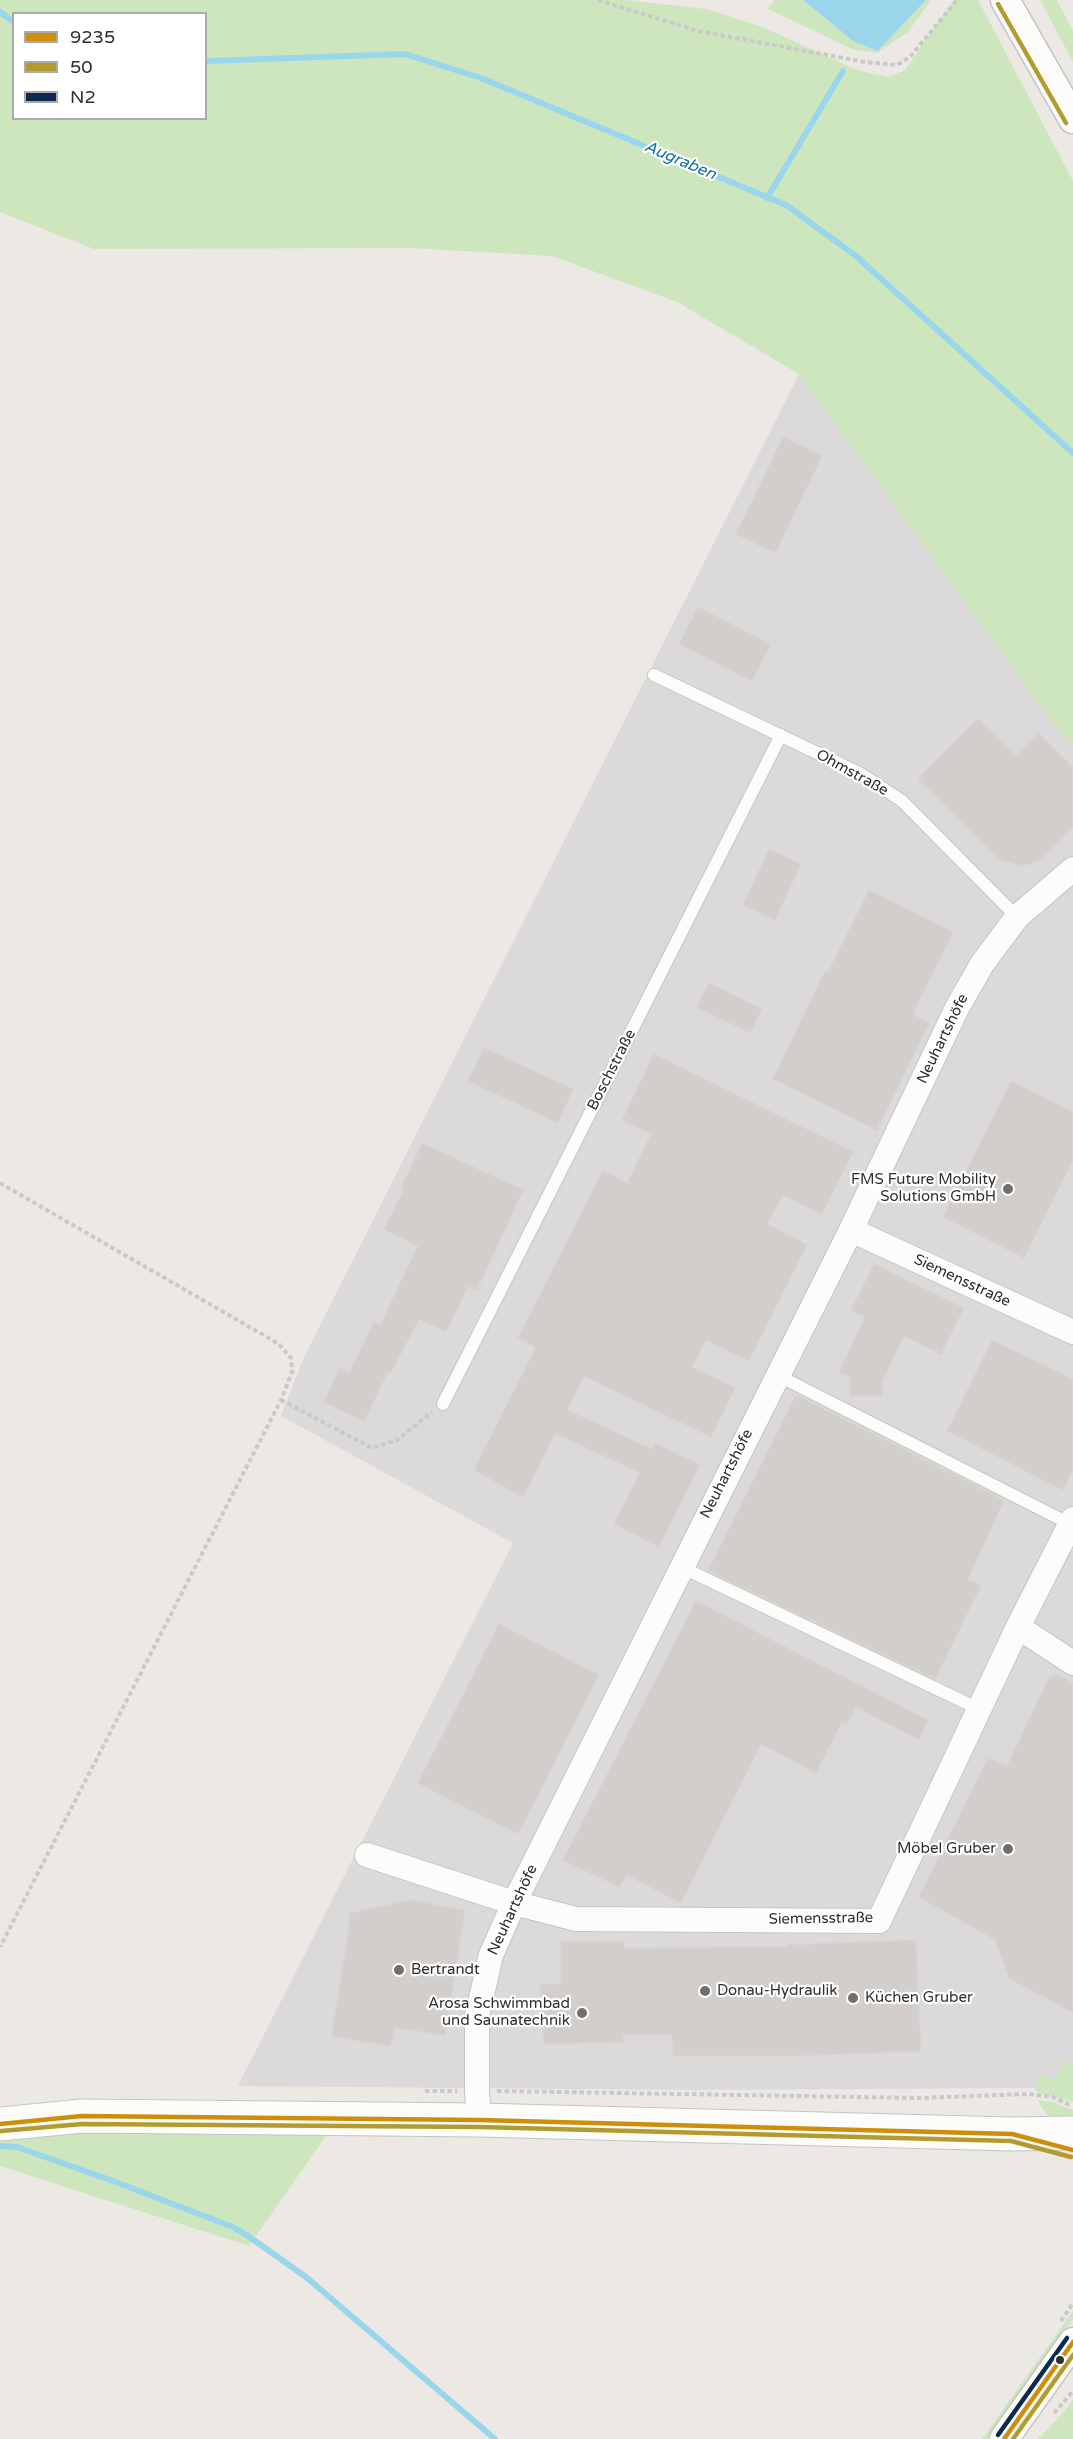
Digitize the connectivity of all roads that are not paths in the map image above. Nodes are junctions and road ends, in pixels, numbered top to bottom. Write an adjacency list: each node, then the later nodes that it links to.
1 (1005, 0): 2 (street)
2 (1073, 119)
3 (654, 675): 4 (lane, Ohmstraße)
4 (781, 735): 6 (lane, Ohmstraße); 10 (lane, Boschstraße)
5 (1073, 869): 6 (street, Neuhartshöfe)
6 (1017, 917): 7 (street, Neuhartshöfe)
7 (851, 1230): 8 (street, Siemensstraße); 9 (street, Neuhartshöfe)
8 (1073, 1332)
9 (777, 1375): 11 (lane); 12 (street, Neuhartshöfe)
10 (443, 1404)
11 (1072, 1522): 13 (street, Siemensstraße)
12 (681, 1568): 15 (lane); 17 (street, Neuhartshöfe)
13 (1017, 1627): 14 (street); 15 (street, Siemensstraße)
14 (1073, 1663)
15 (979, 1709): 17 (street, Siemensstraße)
16 (367, 1855): 17 (street)
17 (514, 1903): 18 (street, Neuhartshöfe)
18 (479, 2120): 19 (main road); 20 (main road)
19 (0, 2124)
20 (1012, 2133): 21 (main road); 22 (main road)
21 (1073, 2133)
22 (1073, 2150)
23 (1073, 2342): 24 (street)
24 (1004, 2439)

